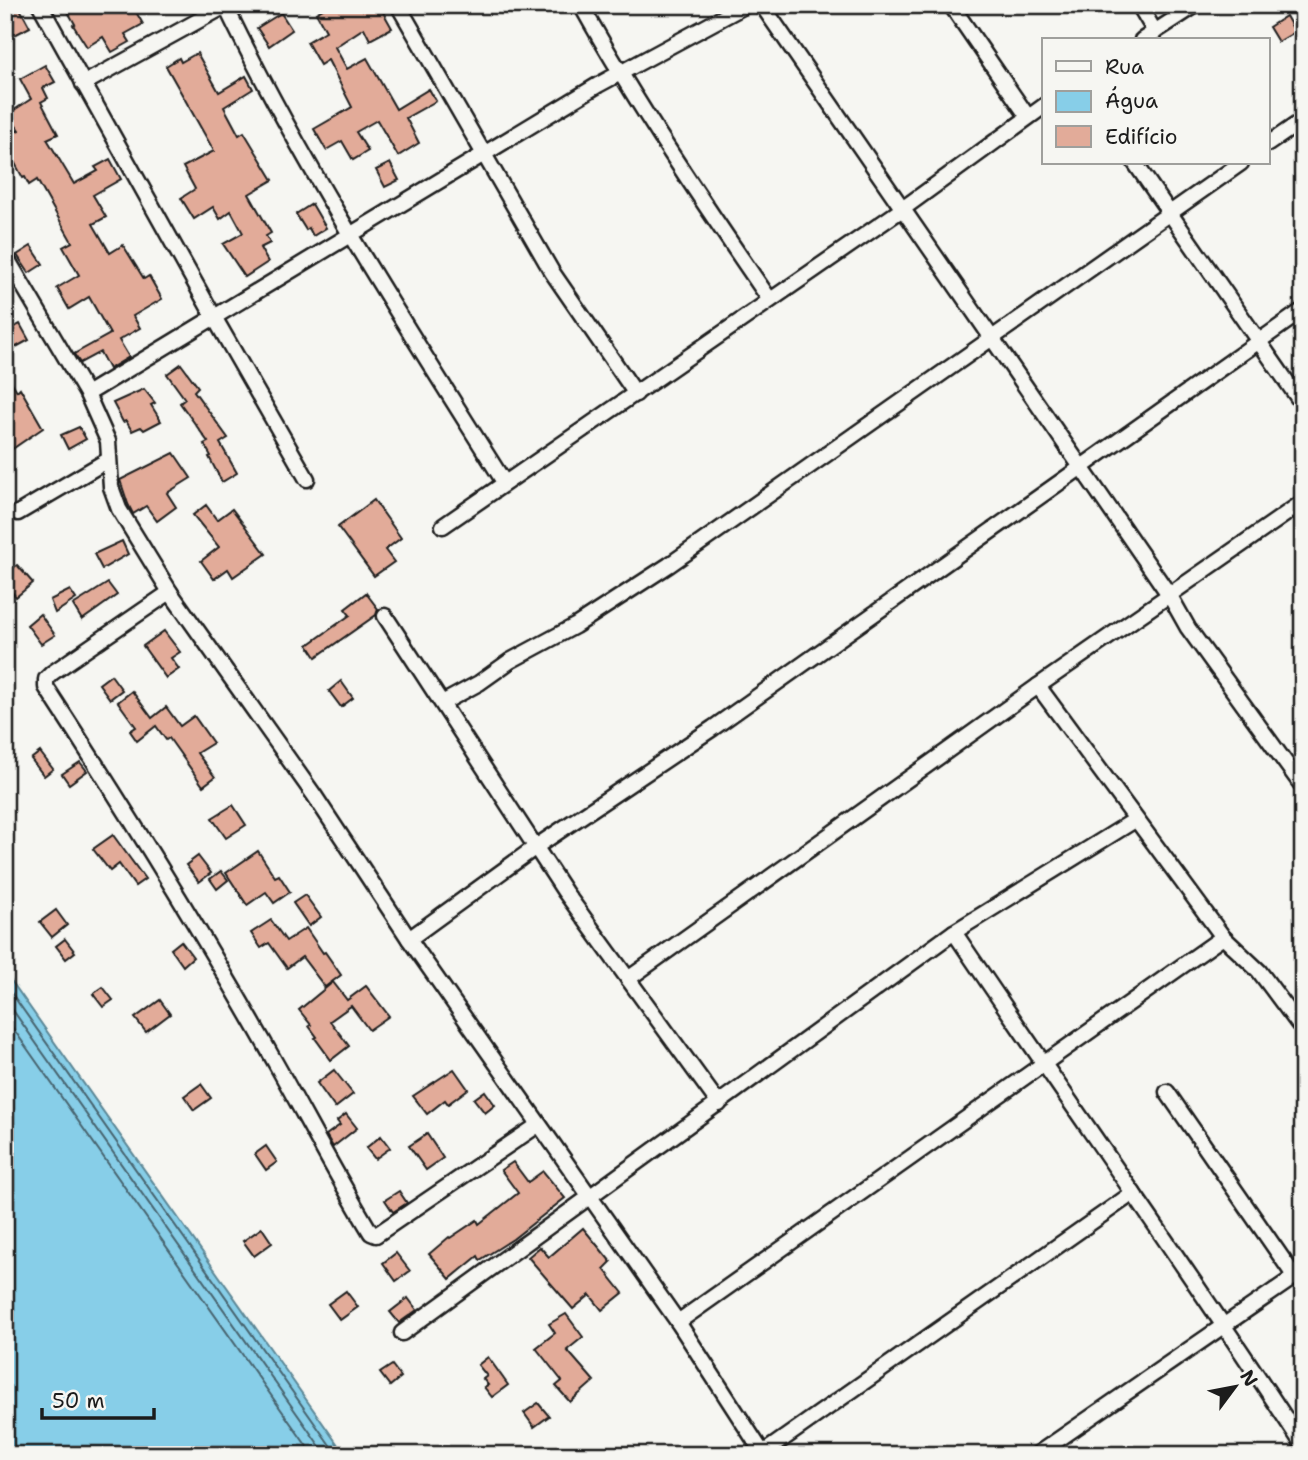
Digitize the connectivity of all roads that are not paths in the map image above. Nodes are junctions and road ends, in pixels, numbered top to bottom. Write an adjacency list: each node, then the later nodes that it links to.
1 (40, 5): 13 (street)
2 (397, 5): 18 (street)
3 (582, 5): 12 (street)
4 (746, 5): 12 (street)
5 (762, 5): 21 (street)
6 (951, 5): 15 (street)
7 (1139, 5): 10 (street)
8 (1196, 5): 10 (street)
9 (225, 6): 13 (street); 23 (street)
10 (1155, 32): 11 (street)
11 (1145, 38)
12 (620, 75): 18 (street); 25 (street)
13 (83, 85): 27 (street)
14 (1042, 107): 15 (street)
15 (1028, 117): 21 (street)
16 (1303, 120): 17 (street)
17 (1270, 143)
18 (482, 154): 23 (street); 31 (street)
19 (1136, 164): 22 (street)
20 (1240, 164): 22 (street)
21 (901, 210): 25 (street); 28 (street)
22 (1170, 212): 28 (street); 29 (street)
23 (348, 234): 27 (street); 36 (street)
24 (5, 256): 30 (street)
25 (770, 300): 31 (street)
26 (1303, 310): 29 (street)
27 (214, 317): 30 (street); 35 (street)
28 (992, 338): 34 (street); 44 (street)
29 (1258, 342): 32 (street); 34 (street)
30 (87, 394): 33 (street)
31 (636, 394): 36 (street)
32 (1303, 405)
33 (108, 460): 38 (street); 40 (street)
34 (1080, 466): 41 (street); 47 (street)
35 (307, 479)
36 (504, 482): 39 (street)
37 (1303, 502): 41 (street)
38 (18, 513)
39 (443, 526)
40 (170, 592): 50 (street); 56 (street)
41 (1170, 596): 43 (street); 45 (street)
42 (386, 616): 44 (street)
43 (1038, 686): 46 (street); 51 (street)
44 (444, 702): 47 (street)
45 (1303, 787)
46 (1135, 820): 48 (street); 49 (street)
47 (537, 846): 50 (street); 51 (street)
48 (954, 932): 53 (street); 55 (street)
49 (1223, 937): 52 (street); 53 (street)
50 (409, 939): 56 (street)
51 (628, 979): 55 (street)
52 (1303, 1030)
53 (1042, 1064): 57 (street); 60 (street)
54 (1167, 1092): 59 (street)
55 (719, 1104): 58 (street)
56 (538, 1125): 58 (street)
57 (1133, 1194): 61 (street); 64 (street)
58 (590, 1198): 60 (street); 62 (street)
59 (1299, 1274): 61 (street)
60 (678, 1322): 64 (street)
61 (1225, 1325): 63 (street); 65 (street)
62 (402, 1333)
63 (1303, 1445)
64 (764, 1454)
65 (1036, 1455)

